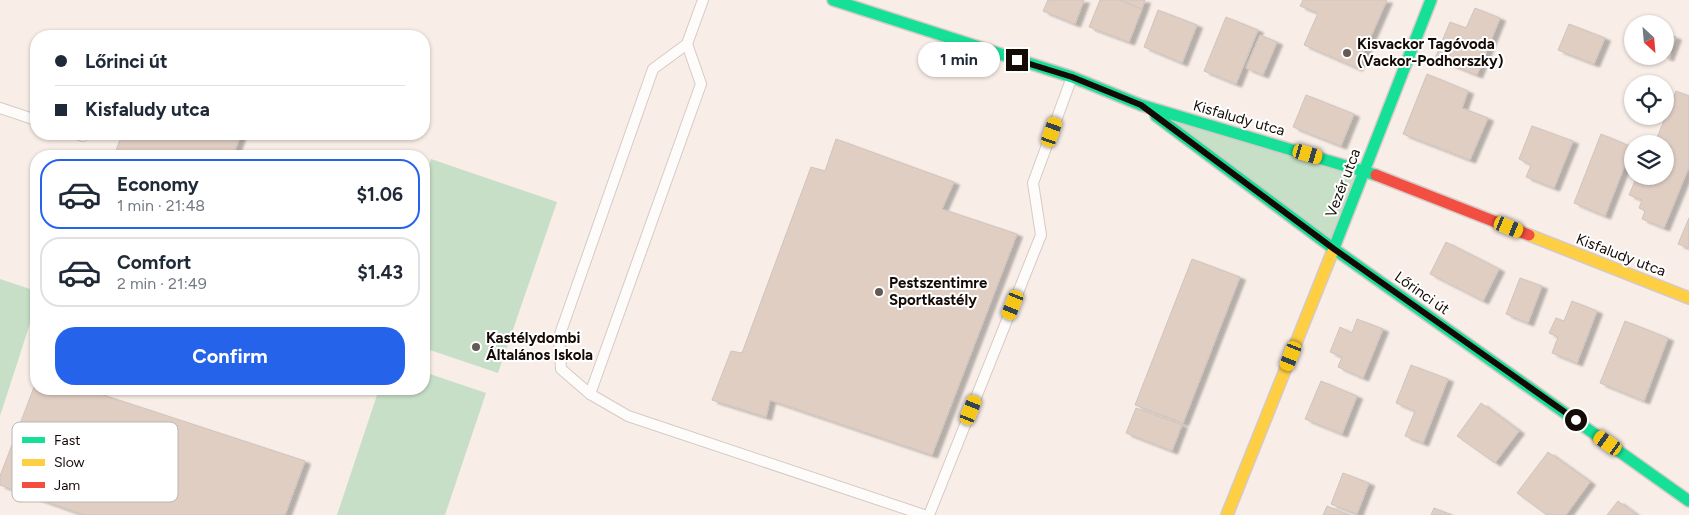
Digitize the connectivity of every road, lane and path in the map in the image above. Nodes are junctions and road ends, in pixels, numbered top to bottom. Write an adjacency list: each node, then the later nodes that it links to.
1 (703, 0): 4 (lane)
2 (833, 0): 5 (street, Kisfaludy utca)
3 (1431, 0): 9 (street, Vezér utca)
4 (687, 44): 12 (lane); 12 (lane)
5 (1072, 77): 6 (street, Kisfaludy utca); 15 (lane)
6 (1141, 105): 9 (street, Kisfaludy utca); 10 (street, Lőrinci út)
7 (0, 108): 8 (lane)
8 (30, 118)
9 (1364, 170): 10 (street, Vezér utca); 11 (street, Kisfaludy utca)
10 (1334, 249): 13 (street, Lőrinci út); 16 (street, Vezér utca)
11 (1689, 298)
12 (590, 394): 14 (lane)
13 (1689, 500)
14 (924, 515)
15 (929, 515)
16 (1227, 515)

